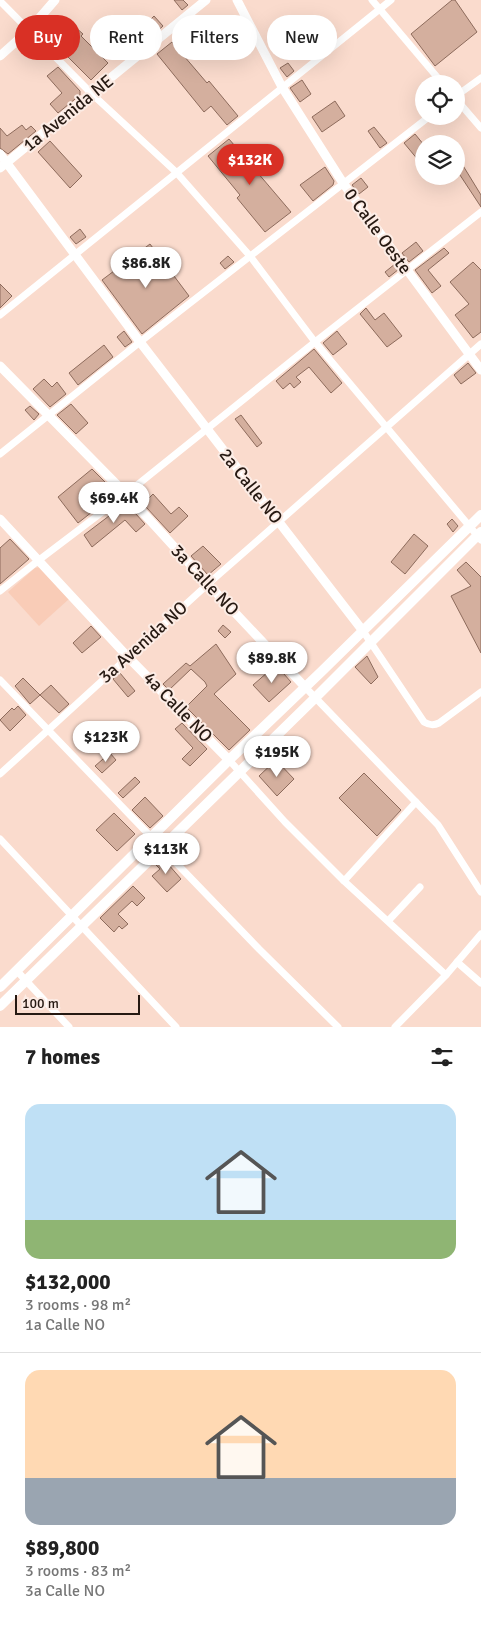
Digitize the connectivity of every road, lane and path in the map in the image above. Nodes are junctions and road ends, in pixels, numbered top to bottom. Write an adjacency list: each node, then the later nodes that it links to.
1 (55, 0): 8 (street)
2 (206, 0): 17 (street, 1a Avenida NE)
3 (237, 0): 15 (street, 0 Calle Oeste)
4 (372, 0): 7 (street)
5 (391, 0): 7 (street)
6 (0, 1): 9 (street)
7 (379, 9): 13 (street); 15 (street)
8 (42, 15)
9 (15, 16)
10 (15, 43): 11 (street)
11 (0, 56)
12 (59, 60): 17 (street)
13 (436, 75)
14 (481, 78): 16 (street)
15 (282, 87): 23 (street); 24 (street, 0 Calle Oeste)
16 (465, 90)
17 (92, 94): 22 (street, 1a Avenida NE); 23 (street)
18 (465, 108): 20 (street)
19 (418, 125): 24 (street)
20 (481, 128)
21 (0, 154): 22 (street, 2a Calle NO)
22 (3, 165): 26 (street, 2a Calle NO)
23 (176, 172): 26 (street); 27 (street)
24 (343, 182): 27 (street); 28 (street, 0 Calle Oeste)
25 (481, 212): 28 (street)
26 (74, 254): 29 (street); 30 (street, 2a Calle NO)
27 (250, 256): 30 (street); 31 (street)
28 (407, 270): 31 (street); 33 (street, 0 Calle Oeste)
29 (0, 315)
30 (140, 342): 36 (street); 38 (street, 2a Calle NO)
31 (314, 342): 37 (street); 38 (street)
32 (481, 344): 33 (street, 3a Avenida NO)
33 (469, 354): 35 (street, 0 Calle Oeste); 37 (street, 3a Avenida NO)
34 (0, 366): 36 (street, 3a Calle NO)
35 (481, 370)
36 (48, 416): 39 (street); 40 (street, 3a Calle NO)
37 (386, 426): 43 (street, 3a Avenida NO); 44 (street)
38 (207, 428): 40 (street); 43 (street, 2a Calle NO)
39 (0, 454)
40 (126, 494): 46 (street); 47 (street, 3a Calle NO)
41 (481, 515): 44 (main road)
42 (0, 519): 46 (street, 4a Calle NO)
43 (278, 521): 47 (street, 3a Avenida NO); 49 (street, 2a Calle NO)
44 (469, 526): 45 (street); 49 (main road)
45 (480, 536): 50 (main road)
46 (38, 560): 48 (street); 51 (street, 4a Calle NO)
47 (208, 584): 51 (street, 3a Avenida NO); 53 (street, 3a Calle NO)
48 (0, 591)
49 (363, 631): 50 (street, 2a Calle NO); 53 (main road)
50 (370, 642): 54 (street, 2a Calle NO); 55 (main road)
51 (128, 656): 56 (street, 3a Avenida NO); 57 (street, 4a Calle NO)
52 (0, 680): 56 (street)
53 (306, 687): 55 (street, 3a Calle NO); 57 (main road)
54 (481, 692)
55 (315, 698): 58 (main road); 60 (street, 3a Calle NO)
56 (49, 729): 59 (street, 3a Avenida NO); 61 (street)
57 (229, 760): 58 (street, 4a Calle NO); 61 (main road)
58 (239, 771): 63 (main road); 64 (street, 4a Calle NO)
59 (0, 774)
60 (416, 802): 64 (street); 66 (street, 3a Calle NO)
61 (153, 837): 63 (street); 67 (main road)
62 (0, 839): 67 (street)
63 (161, 847): 69 (main road); 80 (street)
64 (344, 880): 68 (street, 4a Calle NO)
65 (420, 887): 68 (street)
66 (481, 892)
67 (73, 916): 69 (street); 72 (main road)
68 (388, 920): 73 (street, 4a Calle NO)
69 (82, 925): 74 (main road); 79 (street)
70 (481, 934): 71 (street)
71 (457, 962): 73 (street); 75 (street)
72 (17, 971): 74 (street); 76 (main road)
73 (446, 975): 81 (street)
74 (26, 980): 77 (main road); 78 (street)
75 (481, 984)
76 (0, 987)
77 (0, 1006)
78 (69, 1027)
79 (176, 1027)
80 (338, 1027)
81 (395, 1027)

